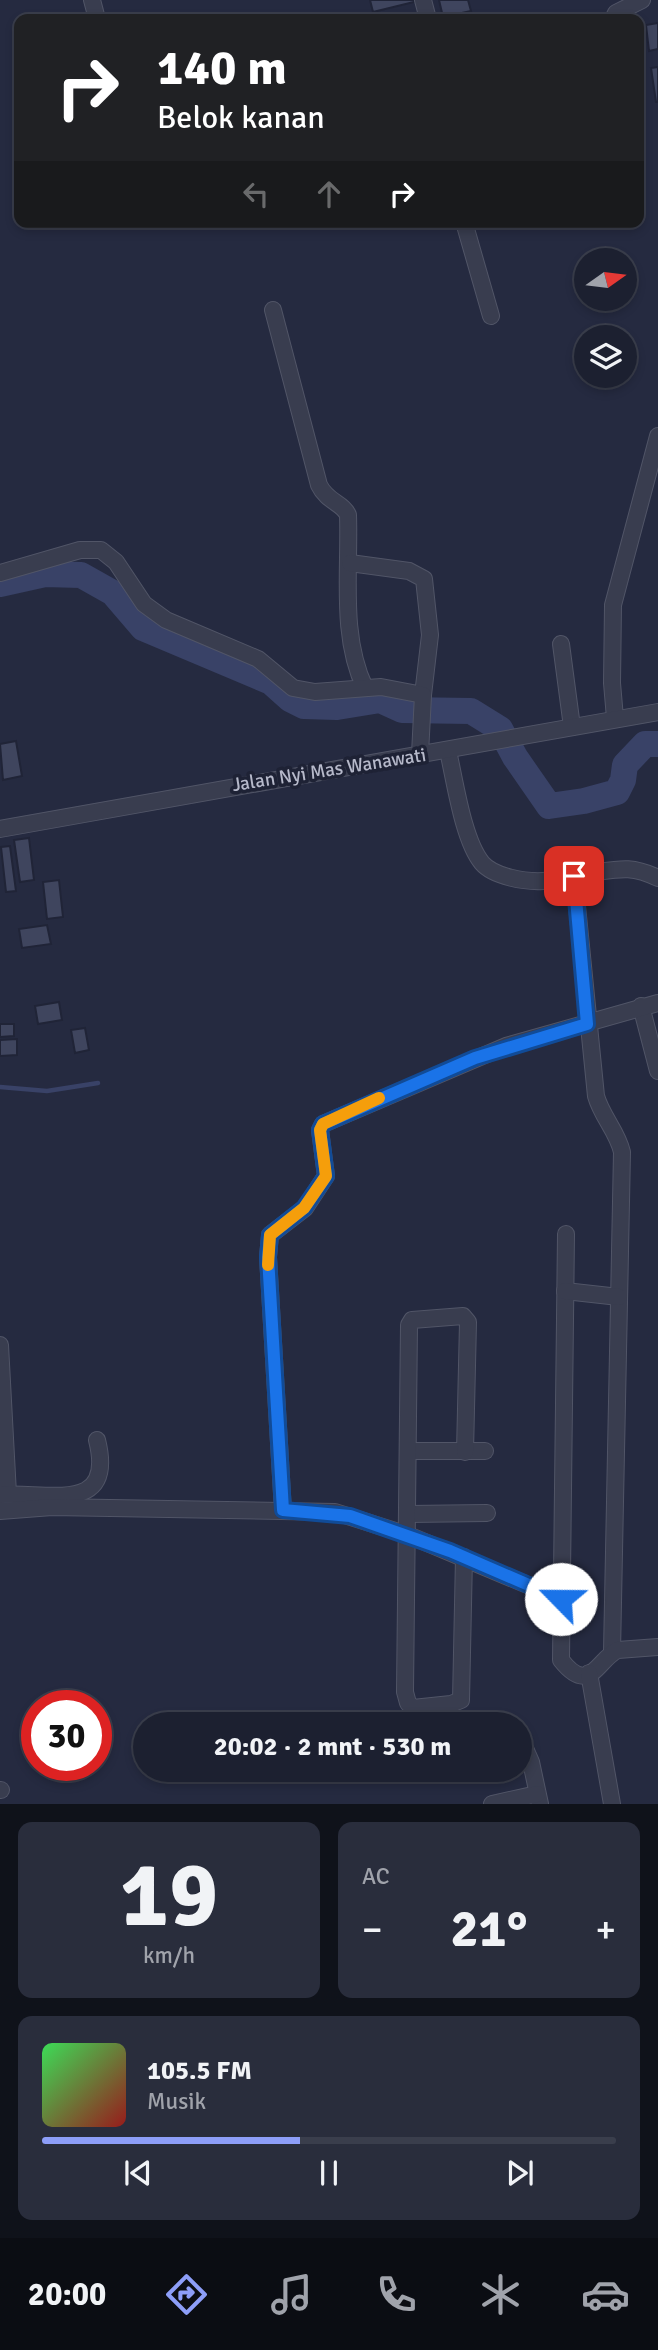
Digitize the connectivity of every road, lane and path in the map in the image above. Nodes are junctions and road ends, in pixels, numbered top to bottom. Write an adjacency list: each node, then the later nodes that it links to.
1 (642, 0): 2 (street)
2 (615, 14)
3 (466, 228): 5 (street)
4 (272, 310): 7 (street)
5 (491, 316)
6 (658, 436): 13 (street)
7 (350, 563): 10 (street); 11 (street)
8 (0, 573): 10 (street)
9 (561, 644): 14 (street)
10 (365, 688): 11 (street)
11 (423, 698): 16 (street)
12 (658, 712): 13 (street, Jalan Nyi Mas Wanawati)
13 (615, 718): 14 (street, Jalan Nyi Mas Wanawati)
14 (572, 727): 15 (street, Jalan Nyi Mas Wanawati)
15 (448, 751): 16 (street, Jalan Nyi Mas Wanawati); 18 (street)
16 (420, 754): 17 (street, Jalan Nyi Mas Wanawati)
17 (0, 828)
18 (574, 876): 19 (street); 22 (street)
19 (658, 878)
20 (658, 1003): 21 (street)
21 (641, 1006): 22 (street); 23 (street)
22 (587, 1024): 26 (street); 33 (street)
23 (658, 1071)
24 (566, 1234): 25 (street)
25 (565, 1291): 26 (street); 39 (street)
26 (619, 1297): 41 (street)
27 (0, 1345): 32 (street)
28 (97, 1440): 32 (street)
29 (408, 1451): 31 (street); 31 (street); 35 (street)
30 (485, 1451): 31 (street)
31 (465, 1452)
32 (4, 1495)
33 (283, 1510): 34 (street); 37 (street)
34 (0, 1511)
35 (409, 1514): 36 (street); 37 (street)
36 (487, 1514)
37 (408, 1535): 38 (street); 38 (street)
38 (464, 1557): 39 (street)
39 (561, 1599): 42 (street)
40 (658, 1647): 41 (street)
41 (612, 1652): 42 (street)
42 (589, 1674): 46 (street)
43 (532, 1771): 44 (street)
44 (538, 1799): 45 (street)
45 (492, 1804)
46 (612, 1804)

